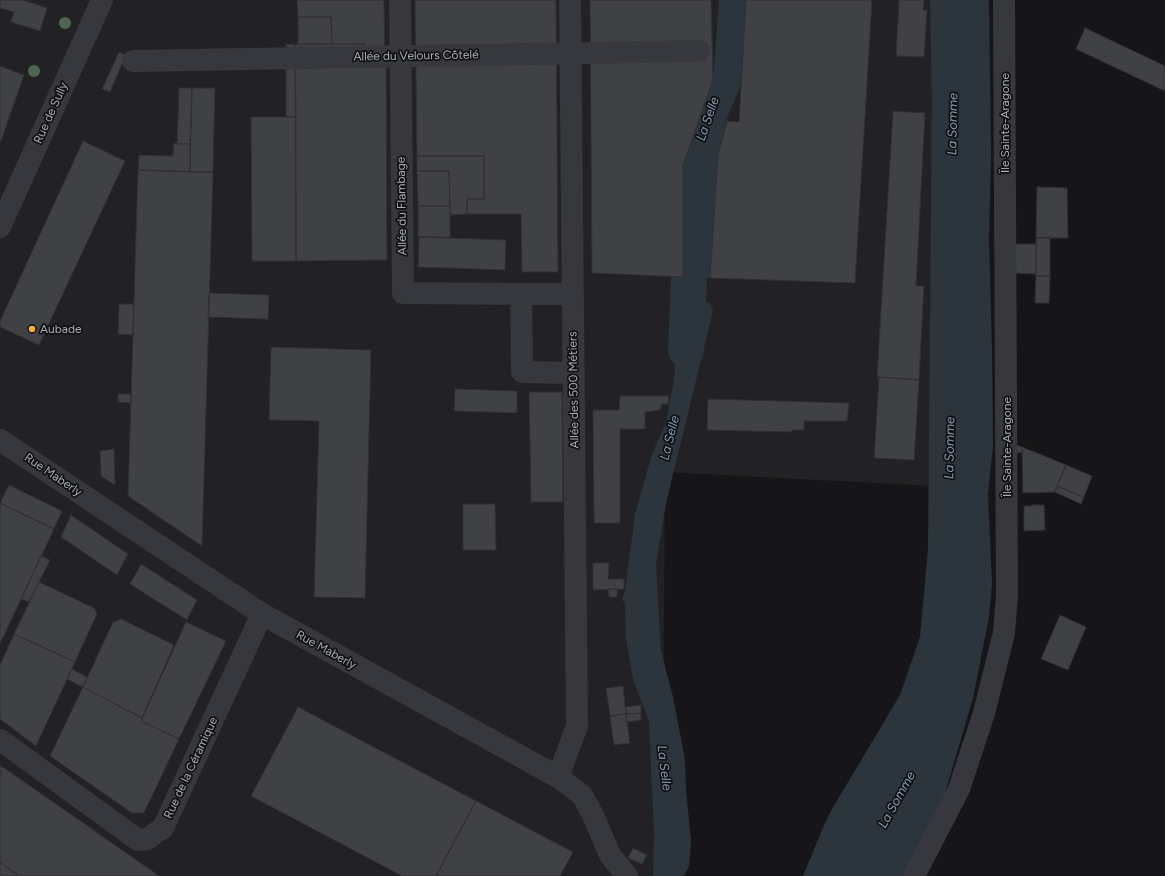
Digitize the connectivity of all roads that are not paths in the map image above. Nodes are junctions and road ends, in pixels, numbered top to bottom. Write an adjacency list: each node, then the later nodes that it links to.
1 (102, 0): 9 (street, Rue de Sully)
2 (400, 0): 7 (street, Allée du Flambage)
3 (570, 0): 6 (street, Allée des 500 Métiers)
4 (1004, 0): 18 (street, Île Sainte-Aragone)
5 (699, 51): 6 (street, Allée du Velours Côtelé)
6 (570, 53): 7 (street, Allée du Velours Côtelé); 11 (street, Allée des 500 Métiers)
7 (400, 56): 8 (street, Allée du Velours Côtelé); 10 (street, Allée du Flambage)
8 (133, 61)
9 (0, 227)
10 (522, 294): 11 (street); 12 (street)
11 (573, 294): 12 (street, Allée des 500 Métiers)
12 (574, 373): 16 (street, Allée des 500 Métiers)
13 (0, 440): 14 (street, Rue Maberly)
14 (262, 614): 15 (street, Rue de la Céramique); 16 (street, Rue Maberly)
15 (0, 740)
16 (558, 777): 17 (street, Rue Maberly)
17 (626, 876)
18 (914, 876)

